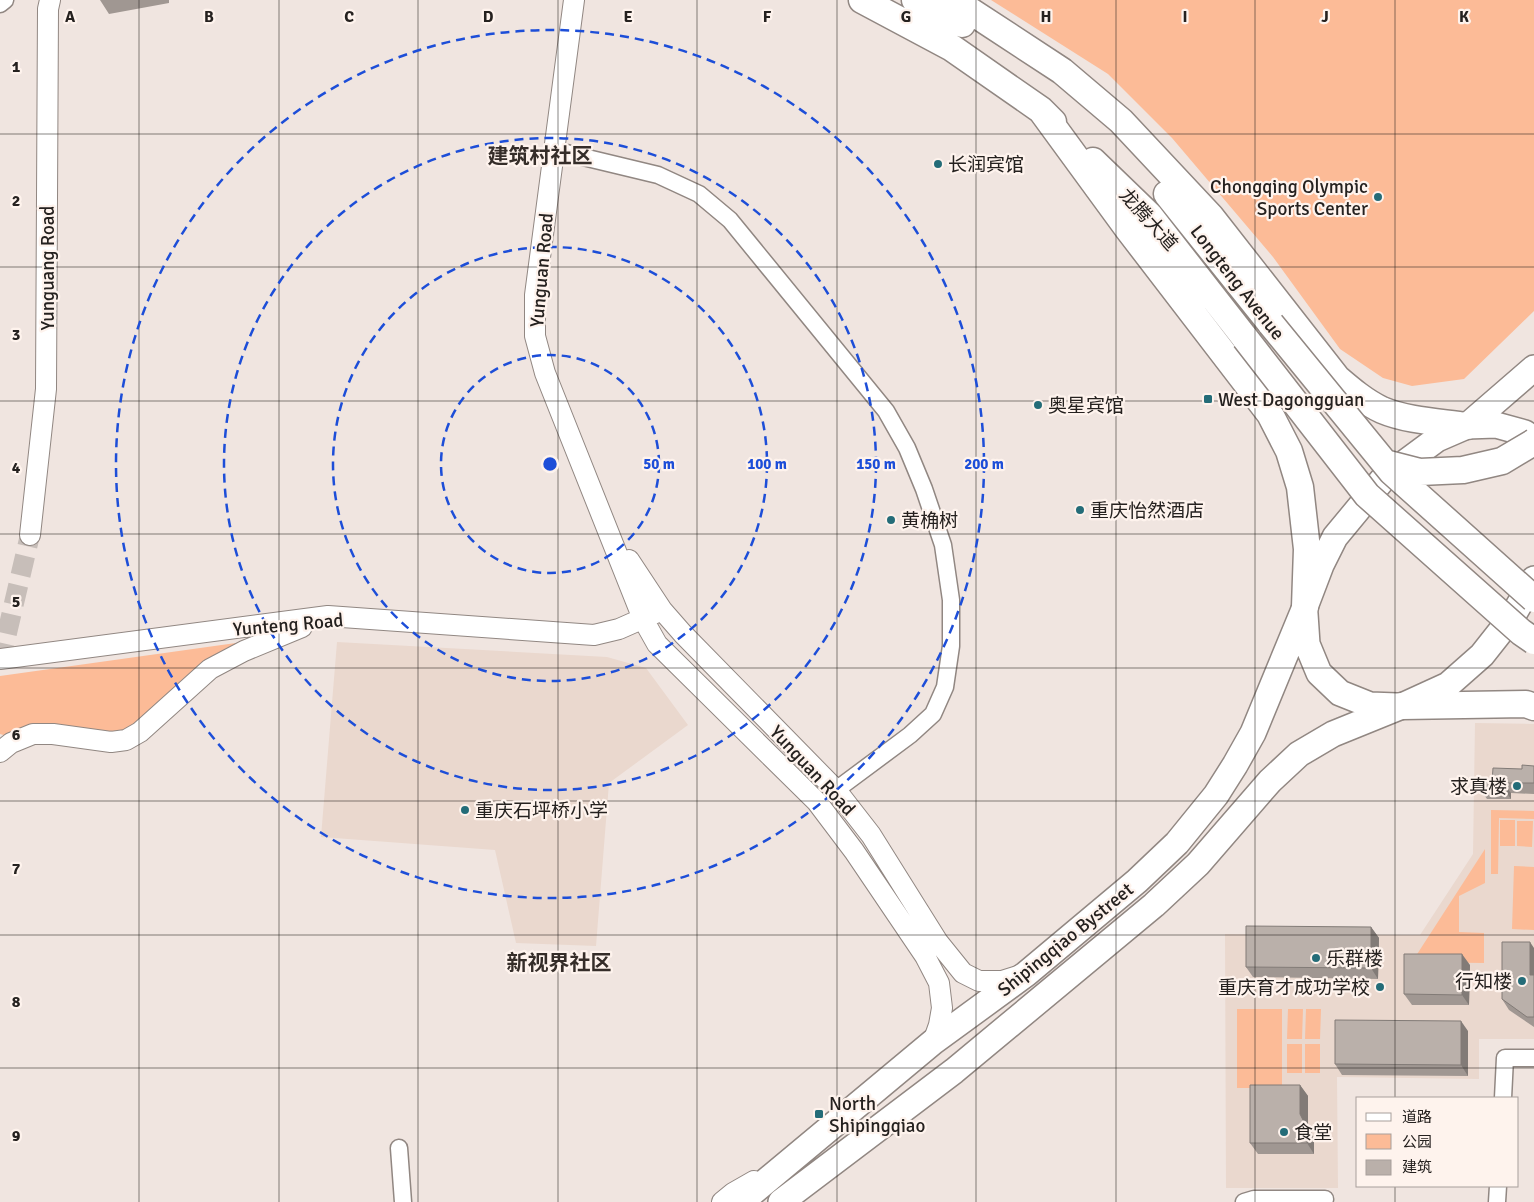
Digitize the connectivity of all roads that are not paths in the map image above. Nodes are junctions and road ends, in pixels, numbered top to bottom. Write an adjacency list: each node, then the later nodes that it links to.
1 (4, 0): 7 (street)
2 (50, 0): 16 (street, Yunguang Road)
3 (574, 0): 9 (street, Yunguan Road)
4 (862, 0): 8 (highway)
5 (915, 0): 18 (highway, Longteng Avenue, bridge)
6 (947, 0): 12 (highway)
7 (0, 4)
8 (1040, 110): 10 (highway, 龙腾大道); 19 (highway)
9 (554, 150): 15 (street, Yunguan Road); 28 (street)
10 (1245, 338): 13 (highway, Longteng Avenue, bridge)
11 (1534, 368): 12 (main road)
12 (1467, 426): 14 (main road); 19 (main road, Shipingqiao Bystreet)
13 (1322, 437): 14 (highway, bridge); 23 (highway, Longteng Avenue, bridge)
14 (1534, 441)
15 (607, 527): 20 (street, Yunguan Road); 22 (street, Yunguan Road)
16 (30, 535)
17 (1534, 579): 25 (main road, Shipingqiao Bystreet)
18 (1534, 599)
19 (1305, 607): 25 (main road); 30 (main road, Shipingqiao Bystreet)
20 (662, 610): 22 (street, Yunteng Road); 28 (street, Yunguan Road)
21 (328, 616): 22 (street, Yunteng Road); 24 (street, Yunteng Road); 27 (street)
22 (643, 619): 31 (street, Yunguan Road)
23 (1534, 641)
24 (0, 659)
25 (1402, 706): 26 (highway); 38 (main road, Shipingqiao Bystreet)
26 (1534, 707)
27 (0, 752)
28 (836, 790): 29 (street, Yunguan Road)
29 (964, 973): 30 (street); 31 (street)
30 (1026, 974): 32 (main road, Shipingqiao Bystreet)
31 (939, 983): 32 (street, Yunguan Road)
32 (933, 1042): 36 (main road, Shipingqiao Bystreet)
33 (1534, 1058): 34 (street)
34 (1503, 1097)
35 (399, 1148): 40 (street)
36 (791, 1161): 41 (street); 42 (main road, Shipingqiao Bystreet)
37 (1498, 1187): 45 (street)
38 (798, 1193): 43 (main road, Shipingqiao Bystreet)
39 (1325, 1199): 44 (street)
40 (403, 1202)
41 (722, 1202)
42 (741, 1202)
43 (781, 1202)
44 (1244, 1202)
45 (1497, 1202)

